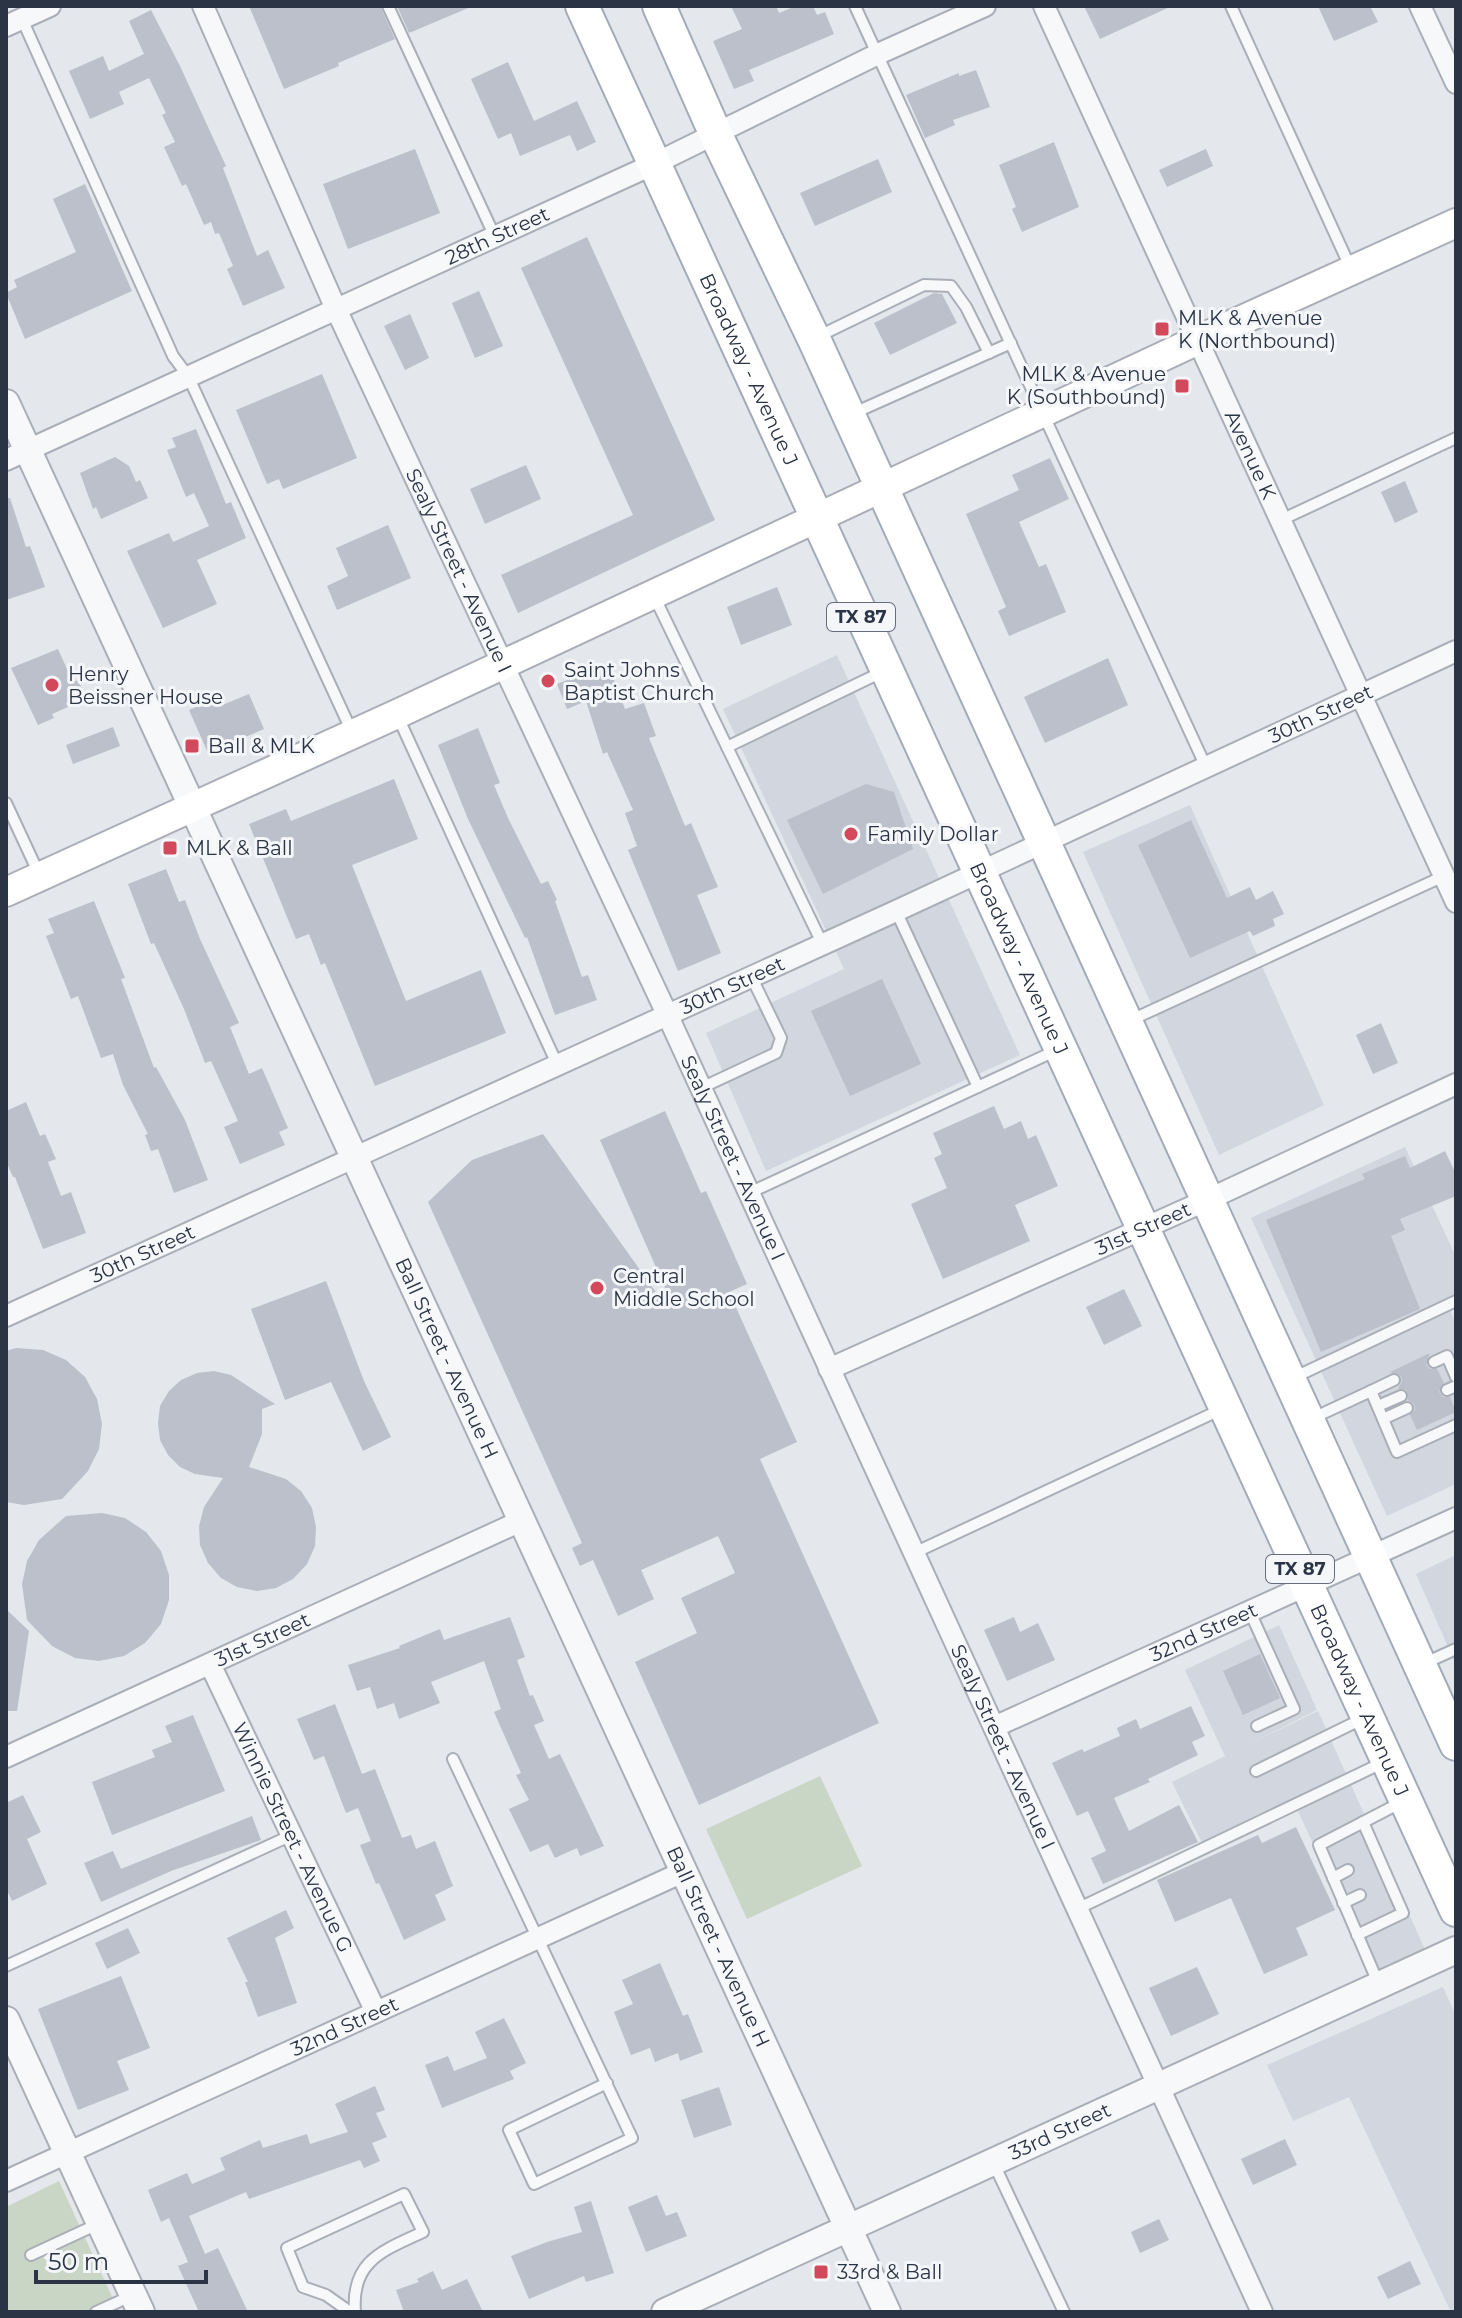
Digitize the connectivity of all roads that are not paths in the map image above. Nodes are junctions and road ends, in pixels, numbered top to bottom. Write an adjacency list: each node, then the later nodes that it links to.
1 (50, 6): 11 (street)
2 (203, 6): 19 (street, Sealy Street - Avenue I)
3 (388, 6): 17 (lane)
4 (582, 6): 15 (main road, Broadway - Avenue J / TX 87)
5 (659, 6): 14 (main road)
6 (855, 6): 12 (lane)
7 (985, 6): 12 (street, 28th Street)
8 (1044, 6): 21 (street, Avenue K)
9 (1231, 6): 18 (lane)
10 (1420, 6): 13 (street)
11 (14, 23): 24 (lane)
12 (878, 54): 14 (street, 28th Street); 22 (lane)
13 (1456, 83)
14 (716, 135): 15 (street, 28th Street); 20 (main road)
15 (654, 164): 17 (street, 28th Street); 31 (main road, Broadway - Avenue J / TX 87)
16 (1456, 223): 18 (main road)
17 (495, 237): 19 (street, 28th Street)
18 (1352, 271): 21 (main road)
19 (336, 309): 24 (street, 28th Street); 35 (street, Sealy Street - Avenue I)
20 (814, 339): 23 (lane); 27 (main road)
21 (1198, 340): 26 (main road); 32 (street, Avenue K)
22 (1011, 343): 23 (lane); 26 (lane)
23 (989, 353): 27 (lane)
24 (188, 376): 29 (street, 28th Street); 39 (lane)
25 (6, 403): 29 (street, Ball Street - Avenue H)
26 (1043, 413): 30 (main road); 41 (lane)
27 (849, 416): 30 (main road)
28 (1456, 438): 32 (lane)
29 (17, 455): 43 (street, Ball Street - Avenue H)
30 (881, 486): 31 (main road); 44 (main road)
31 (815, 517): 33 (main road); 36 (main road, Broadway - Avenue J / TX 87)
32 (1281, 520): 37 (street, Avenue K)
33 (653, 593): 35 (main road); 40 (lane)
34 (1456, 651): 37 (street, 30th Street)
35 (500, 664): 38 (main road); 53 (street, Sealy Street - Avenue I)
36 (886, 670): 40 (lane); 45 (main road, Broadway - Avenue J / TX 87)
37 (1361, 695): 41 (street, 30th Street); 47 (street, Avenue K)
38 (397, 714): 39 (main road); 56 (lane)
39 (352, 734): 43 (main road)
40 (727, 747): 51 (lane)
41 (1206, 767): 44 (street, 30th Street)
42 (6, 803): 46 (lane)
43 (191, 807): 46 (main road); 60 (street, Ball Street - Avenue H)
44 (1043, 842): 45 (street, 30th Street); 54 (main road)
45 (979, 872): 50 (street, 30th Street); 55 (main road, Broadway - Avenue J / TX 87)
46 (40, 876): 48 (main road)
47 (1444, 876): 49 (street, Avenue K); 54 (lane)
48 (6, 892)
49 (1456, 902)
50 (896, 911): 51 (street, 30th Street); 58 (lane)
51 (822, 943): 52 (street, 30th Street)
52 (751, 976): 53 (street, 30th Street); 59 (lane)
53 (667, 1014): 56 (street, 30th Street); 59 (street, Sealy Street - Avenue I)
54 (1126, 1022): 62 (main road)
55 (1061, 1049): 58 (lane); 63 (main road, Broadway - Avenue J / TX 87)
56 (557, 1064): 60 (street, 30th Street)
57 (1456, 1084): 62 (street, 31st Street)
58 (978, 1087): 61 (lane)
59 (701, 1088): 61 (street, Sealy Street - Avenue I)
60 (352, 1158): 65 (street, 30th Street); 81 (street, Ball Street - Avenue H)
61 (749, 1193): 67 (street, Sealy Street - Avenue I)
62 (1207, 1200): 63 (street, 31st Street); 70 (main road)
63 (1143, 1227): 67 (street, 31st Street); 75 (main road, Broadway - Avenue J / TX 87)
64 (1456, 1301): 70 (lane)
65 (6, 1316)
66 (1434, 1362): 68 (lane)
67 (829, 1369): 82 (street, Sealy Street - Avenue I)
68 (1455, 1374): 69 (lane)
69 (1441, 1377)
70 (1289, 1380): 78 (main road)
71 (1394, 1380): 72 (lane)
72 (1371, 1391): 74 (lane); 78 (lane)
73 (1401, 1396): 74 (lane)
74 (1378, 1406): 77 (lane)
75 (1226, 1407): 82 (lane); 84 (main road, Broadway - Avenue J / TX 87)
76 (1407, 1408): 77 (lane)
77 (1383, 1419): 79 (lane)
78 (1308, 1420): 83 (main road)
79 (1456, 1425)
80 (1456, 1518): 83 (street, 32nd Street)
81 (521, 1521): 87 (street, 31st Street); 101 (street, Ball Street - Avenue H)
82 (914, 1553): 91 (street, Sealy Street - Avenue I)
83 (1371, 1559): 84 (street, 32nd Street); 88 (main road)
84 (1308, 1586): 85 (street, 32nd Street); 89 (main road, Broadway - Avenue J / TX 87)
85 (1250, 1612): 90 (lane); 91 (street, 32nd Street)
86 (1456, 1649): 88 (lane)
87 (210, 1664): 93 (street, 31st Street); 99 (street, Winnie Street - Avenue G)
88 (1420, 1665): 92 (main road)
89 (1367, 1716): 95 (main road, Broadway - Avenue J / TX 87); 96 (lane)
90 (1257, 1726)
91 (994, 1727): 105 (street, Sealy Street - Avenue I)
92 (1454, 1735)
93 (6, 1757)
94 (453, 1759): 108 (lane)
95 (1387, 1761): 97 (main road, Broadway - Avenue J / TX 87); 105 (lane)
96 (1256, 1771)
97 (1405, 1800): 98 (lane); 106 (main road, Broadway - Avenue J / TX 87)
98 (1363, 1822): 102 (lane); 107 (lane)
99 (292, 1835): 110 (lane); 112 (street, Winnie Street - Avenue G)
100 (1348, 1870): 102 (lane)
101 (683, 1872): 108 (street, 32nd Street); 120 (street, Ball Street - Avenue H)
102 (1333, 1878): 104 (lane)
103 (1360, 1895): 104 (lane)
104 (1343, 1903): 107 (lane)
105 (1077, 1909): 115 (street, Sealy Street - Avenue I)
106 (1456, 1910)
107 (1357, 1935): 111 (lane)
108 (539, 1937): 112 (street, 32nd Street); 114 (lane)
109 (1456, 1950): 111 (street, 33rd Street)
110 (6, 1966)
111 (1379, 1986): 115 (street, 33rd Street)
112 (376, 2012): 116 (street, 32nd Street)
113 (8, 2031): 116 (street)
114 (607, 2083): 114 (lane)
115 (1159, 2087): 117 (street, 33rd Street); 128 (street, Sealy Street - Avenue I)
116 (67, 2153): 118 (street, 32nd Street); 119 (street)
117 (993, 2162): 120 (street, 33rd Street); 127 (lane)
118 (6, 2181)
119 (100, 2223): 121 (lane); 122 (street)
120 (848, 2227): 125 (street, 33rd Street); 126 (street, Ball Street - Avenue H)
121 (31, 2255)
122 (137, 2304): 123 (lane)
123 (96, 2312)
124 (352, 2312): 124 (lane)
125 (665, 2312)
126 (887, 2312)
127 (1064, 2312)
128 (1262, 2312)

